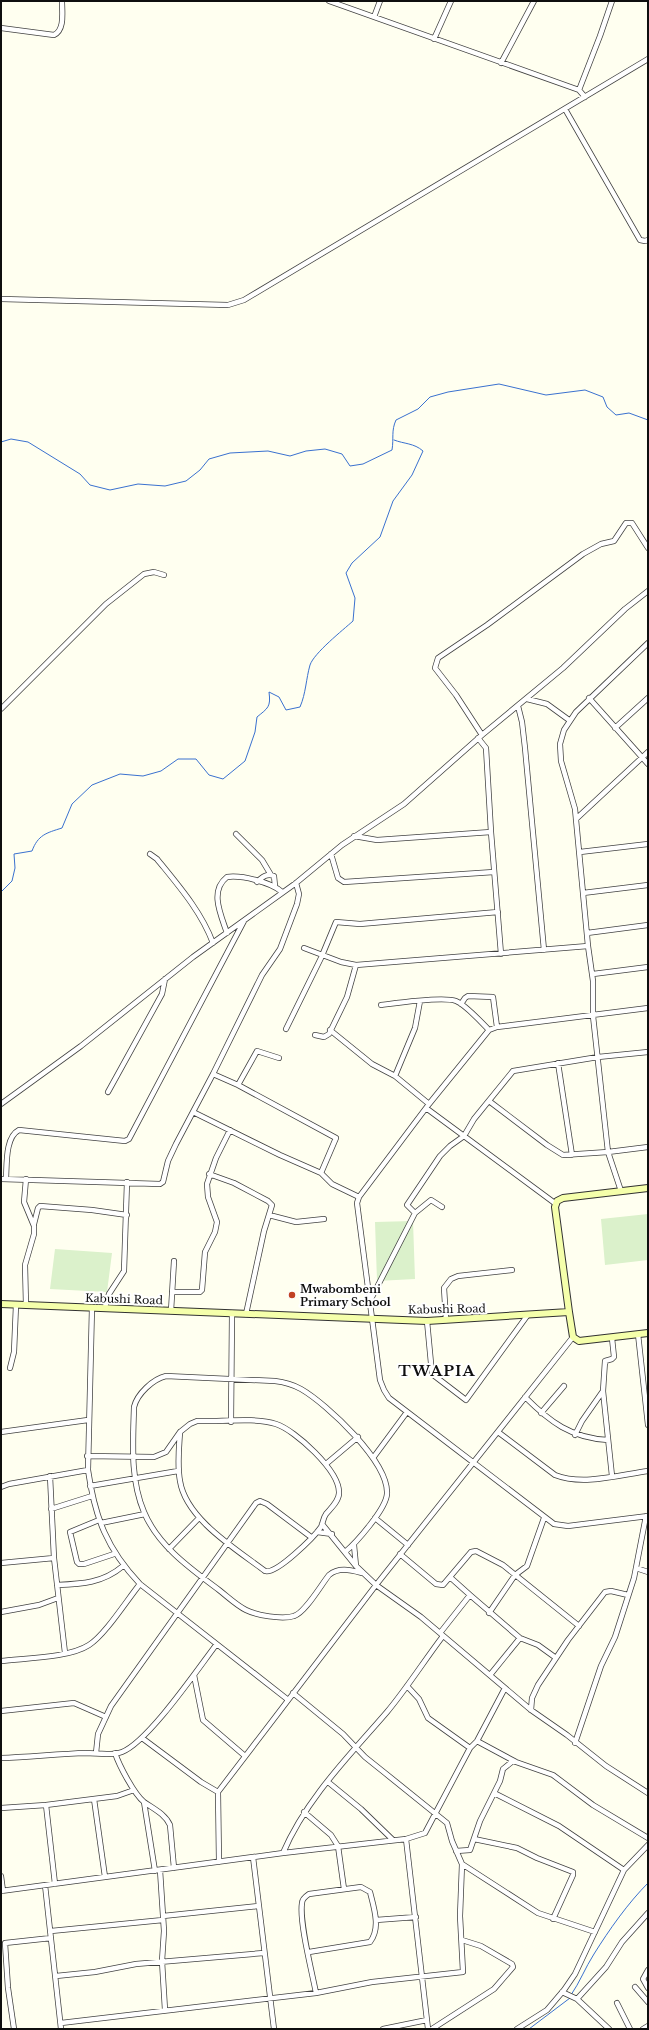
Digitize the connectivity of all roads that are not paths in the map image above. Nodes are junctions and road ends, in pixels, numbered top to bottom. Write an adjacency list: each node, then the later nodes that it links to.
1 (62, 1): 8 (street)
2 (329, 1): 7 (street)
3 (380, 1): 7 (street)
4 (451, 1): 9 (street)
5 (534, 1): 11 (street)
6 (612, 1): 12 (street)
7 (374, 17): 9 (street)
8 (1, 28)
9 (434, 39): 11 (street)
10 (648, 59): 13 (street)
11 (501, 62): 12 (street)
12 (579, 90): 13 (street)
13 (585, 97): 14 (street)
14 (564, 109): 15 (street); 16 (street)
15 (648, 240)
16 (1, 299)
17 (648, 548): 28 (street)
18 (164, 575): 25 (street)
19 (648, 591): 23 (street)
20 (648, 643): 21 (street)
21 (589, 698): 26 (street); 27 (street)
22 (648, 698): 27 (street)
23 (527, 699): 24 (street); 26 (street)
24 (518, 706): 28 (street); 56 (street)
25 (1, 709)
26 (569, 720): 32 (street)
27 (615, 728): 30 (street)
28 (480, 736): 33 (street); 35 (street)
29 (648, 752): 30 (street)
30 (642, 757): 31 (street); 32 (street)
31 (648, 764)
32 (576, 820): 37 (street)
33 (491, 832): 35 (street); 40 (street)
34 (236, 834): 41 (street)
35 (354, 836): 39 (street)
36 (648, 844): 37 (street)
37 (580, 852): 47 (street)
38 (150, 854): 53 (street)
39 (331, 854): 40 (street); 43 (street)
40 (494, 872): 48 (street)
41 (271, 875): 42 (street); 45 (street)
42 (257, 882): 45 (street); 51 (street)
43 (296, 883): 46 (street); 77 (street)
44 (648, 885): 47 (street)
45 (275, 886): 46 (street)
46 (282, 892): 49 (street)
47 (583, 893): 52 (street)
48 (498, 912): 57 (street); 58 (street)
49 (244, 921): 51 (street); 92 (street)
50 (648, 925): 52 (street)
51 (227, 933): 53 (street)
52 (586, 933): 54 (street)
53 (213, 943): 62 (street)
54 (588, 946): 56 (street); 61 (street)
55 (304, 948): 58 (street)
56 (544, 950): 57 (street)
57 (501, 954): 59 (street)
58 (322, 955): 59 (street); 69 (street)
59 (356, 965): 70 (street)
60 (648, 967): 61 (street)
61 (593, 974): 67 (street)
62 (165, 979): 80 (street); 82 (street)
63 (420, 1000): 64 (street); 65 (street); 78 (street)
64 (461, 1004): 68 (street); 71 (street)
65 (381, 1005)
66 (648, 1008): 67 (street)
67 (593, 1016): 68 (street); 74 (street)
68 (497, 1027): 71 (street)
69 (286, 1029)
70 (330, 1030): 72 (street); 78 (street)
71 (489, 1030): 83 (street)
72 (315, 1034)
73 (648, 1052): 74 (street)
74 (598, 1057): 76 (street); 88 (street)
75 (279, 1058): 79 (street)
76 (558, 1063): 81 (street); 89 (street)
77 (213, 1074): 79 (street); 84 (street)
78 (395, 1076): 83 (street)
79 (238, 1085): 90 (street)
80 (108, 1092)
81 (489, 1101): 86 (street); 89 (street)
82 (1, 1104)
83 (428, 1106): 86 (street); 97 (street)
84 (193, 1112): 85 (street); 94 (street)
85 (230, 1130): 90 (street); 91 (street)
86 (464, 1136): 98 (street); 100 (street)
87 (648, 1146): 88 (street)
88 (608, 1152): 89 (street); 96 (street)
89 (572, 1155)
90 (321, 1173): 97 (street)
91 (209, 1174): 102 (street); 107 (street)
92 (3, 1178): 93 (street)
93 (26, 1179): 94 (street); 104 (street)
94 (127, 1182): 101 (street)
95 (648, 1188): 96 (main road)
96 (621, 1192): 98 (main road)
97 (359, 1197): 108 (street)
98 (556, 1204): 115 (main road)
99 (442, 1207): 100 (street)
100 (414, 1212): 108 (street)
101 (127, 1214): 104 (street); 113 (street)
102 (269, 1215): 103 (street); 117 (street)
103 (324, 1219)
104 (34, 1226): 111 (street)
105 (174, 1261): 107 (street)
106 (512, 1270): 120 (street)
107 (172, 1292): 114 (street)
108 (371, 1299): 119 (street)
109 (1, 1304): 110 (main road, Kabushi Road)
110 (16, 1305): 111 (main road, Kabushi Road); 126 (street)
111 (26, 1305): 112 (main road, Kabushi Road)
112 (92, 1307): 113 (main road, Kabushi Road); 133 (street)
113 (105, 1308): 114 (main road, Kabushi Road)
114 (171, 1311): 116 (main road, Kabushi Road)
115 (569, 1312): 118 (main road, Kabushi Road); 124 (main road)
116 (232, 1313): 117 (main road, Kabushi Road); 127 (street)
117 (246, 1314): 119 (main road, Kabushi Road)
118 (528, 1316): 120 (main road, Kabushi Road); 121 (street)
119 (373, 1318): 121 (main road, Kabushi Road); 131 (street)
120 (446, 1320): 121 (main road, Kabushi Road)
121 (426, 1321)
122 (648, 1333): 123 (main road)
123 (638, 1334): 125 (main road); 135 (street)
124 (573, 1337): 125 (main road); 130 (street)
125 (612, 1338): 129 (street)
126 (10, 1368)
127 (232, 1379): 134 (street); 140 (street); 143 (street)
128 (564, 1386): 132 (street)
129 (603, 1391): 139 (street); 141 (street)
130 (524, 1397): 132 (street); 138 (street)
131 (407, 1412): 144 (street); 146 (street)
132 (541, 1413): 139 (street)
133 (88, 1420): 136 (street); 142 (street)
134 (231, 1422): 137 (street); 145 (street)
135 (648, 1425)
136 (1, 1432)
137 (180, 1432): 143 (street); 148 (street)
138 (498, 1432): 146 (street); 151 (street)
139 (575, 1435): 141 (street)
140 (358, 1437): 144 (street); 145 (street)
141 (608, 1440): 151 (street)
142 (87, 1456): 143 (street); 147 (street)
143 (133, 1457): 152 (street)
144 (373, 1458): 160 (street)
145 (326, 1464): 163 (street)
146 (474, 1464): 161 (street); 169 (street)
147 (88, 1470): 150 (street); 153 (street)
148 (178, 1471): 152 (street); 159 (street)
149 (648, 1471): 151 (street)
150 (50, 1476): 154 (street); 156 (street)
151 (612, 1476)
152 (134, 1480): 153 (street); 157 (street)
153 (90, 1486): 155 (street)
154 (1, 1487)
155 (92, 1496): 156 (street); 162 (street)
156 (51, 1509): 174 (street)
157 (144, 1514): 162 (street); 170 (street)
158 (647, 1516): 161 (street); 178 (street)
159 (199, 1518): 167 (street); 170 (street)
160 (375, 1518): 168 (street); 169 (street)
161 (544, 1518): 181 (street)
162 (100, 1522): 172 (street); 172 (street)
163 (322, 1524): 164 (street); 165 (street)
164 (317, 1532): 165 (street); 166 (street)
165 (332, 1534): 171 (street)
166 (311, 1536): 167 (street); 167 (street)
167 (228, 1543): 182 (street)
168 (354, 1545): 171 (street); 177 (street)
169 (408, 1545): 173 (street)
170 (169, 1549): 182 (street)
171 (345, 1552): 177 (street)
172 (114, 1554): 176 (street)
173 (400, 1554): 183 (street); 186 (street)
174 (54, 1558): 175 (street); 185 (street)
175 (1, 1563)
176 (122, 1566): 184 (street); 185 (street)
177 (356, 1566): 180 (street)
178 (636, 1568): 179 (street); 188 (street)
179 (648, 1572)
180 (362, 1573): 182 (street); 186 (street)
181 (515, 1575): 183 (street); 191 (street); 193 (street)
182 (203, 1578): 192 (street)
183 (451, 1578): 187 (street)
184 (140, 1584): 192 (street); 197 (street)
185 (57, 1585): 189 (street)
186 (376, 1585): 194 (street); 204 (street)
187 (470, 1595): 191 (street); 194 (street)
188 (628, 1595): 193 (street); 211 (street)
189 (58, 1598): 190 (street); 197 (street)
190 (1, 1612)
191 (489, 1613): 195 (street)
192 (177, 1614): 196 (street); 208 (street)
193 (579, 1626): 198 (street)
194 (441, 1635): 201 (street); 202 (street)
195 (520, 1638): 198 (street); 201 (street)
196 (216, 1645): 200 (street); 205 (street)
197 (65, 1653): 199 (street)
198 (556, 1658): 206 (street)
199 (1, 1661)
200 (194, 1675): 209 (street); 216 (street)
201 (490, 1675): 203 (street)
202 (407, 1686): 212 (street); 213 (street)
203 (505, 1688): 206 (street); 210 (street)
204 (292, 1693): 205 (street); 212 (street)
205 (287, 1700): 216 (street)
206 (531, 1710): 211 (street)
207 (1, 1711): 208 (street)
208 (106, 1717): 214 (street)
209 (142, 1738): 215 (street); 221 (street)
210 (477, 1741): 213 (street); 218 (street)
211 (575, 1742): 223 (street)
212 (356, 1746): 219 (street); 229 (street)
213 (470, 1748): 229 (street)
214 (96, 1753): 215 (street); 217 (street)
215 (115, 1753): 220 (street)
216 (245, 1756): 221 (street)
217 (1, 1758)
218 (513, 1761): 222 (street); 230 (street)
219 (328, 1782): 228 (street); 233 (street)
220 (134, 1790): 224 (street); 225 (street)
221 (218, 1792): 239 (street)
222 (494, 1793): 232 (street); 242 (street)
223 (648, 1793)
224 (94, 1799): 226 (street); 245 (street)
225 (144, 1802): 241 (street); 243 (street)
226 (46, 1805): 227 (street); 246 (street)
227 (1, 1808)
228 (304, 1812): 235 (street); 237 (street)
229 (435, 1813): 231 (street); 236 (street)
230 (648, 1838)
231 (406, 1839): 233 (street); 252 (street)
232 (474, 1839): 236 (street); 254 (street)
233 (393, 1840): 235 (street)
234 (648, 1845): 242 (street)
235 (338, 1846): 237 (street); 248 (street)
236 (456, 1851): 240 (street)
237 (283, 1853): 238 (street)
238 (253, 1857): 239 (street); 250 (street)
239 (219, 1862): 241 (street)
240 (462, 1864): 254 (street); 259 (street)
241 (174, 1868): 243 (street)
242 (624, 1870): 257 (street)
243 (158, 1871): 245 (street); 253 (street)
244 (1, 1876): 249 (street)
245 (105, 1877): 246 (street)
246 (55, 1884): 247 (street)
247 (45, 1885): 249 (street); 256 (street)
248 (344, 1889): 255 (street); 260 (street)
249 (2, 1891)
250 (258, 1906): 253 (street); 261 (street)
251 (648, 1913): 271 (street)
252 (416, 1917): 255 (street); 265 (street)
253 (163, 1918): 256 (street); 262 (street)
254 (553, 1919): 257 (street)
255 (376, 1920): 260 (street)
256 (51, 1931): 258 (street)
257 (595, 1932): 268 (street)
258 (52, 1938): 264 (street); 278 (street)
259 (462, 1940): 265 (street); 283 (street)
260 (309, 1952): 269 (street)
261 (264, 1953): 262 (street); 270 (street)
262 (162, 1961): 264 (street); 274 (street)
263 (648, 1970): 267 (street)
264 (56, 1976): 276 (street)
265 (421, 1978): 269 (street); 275 (street)
266 (636, 1987): 272 (street)
267 (648, 1988)
268 (562, 1992): 271 (street); 284 (street)
269 (316, 1993): 270 (street)
270 (269, 1998): 274 (street); 280 (street)
271 (577, 1999): 285 (street)
272 (648, 2002)
273 (617, 2003): 286 (street)
274 (164, 2010): 276 (street)
275 (427, 2020): 281 (street); 282 (street)
276 (61, 2023): 279 (street)
277 (648, 2026): 287 (street)
278 (14, 2029)
279 (62, 2029)
280 (274, 2029)
281 (383, 2029)
282 (428, 2029)
283 (432, 2029)
284 (517, 2029)
285 (609, 2029)
286 (630, 2029)
287 (643, 2029)

